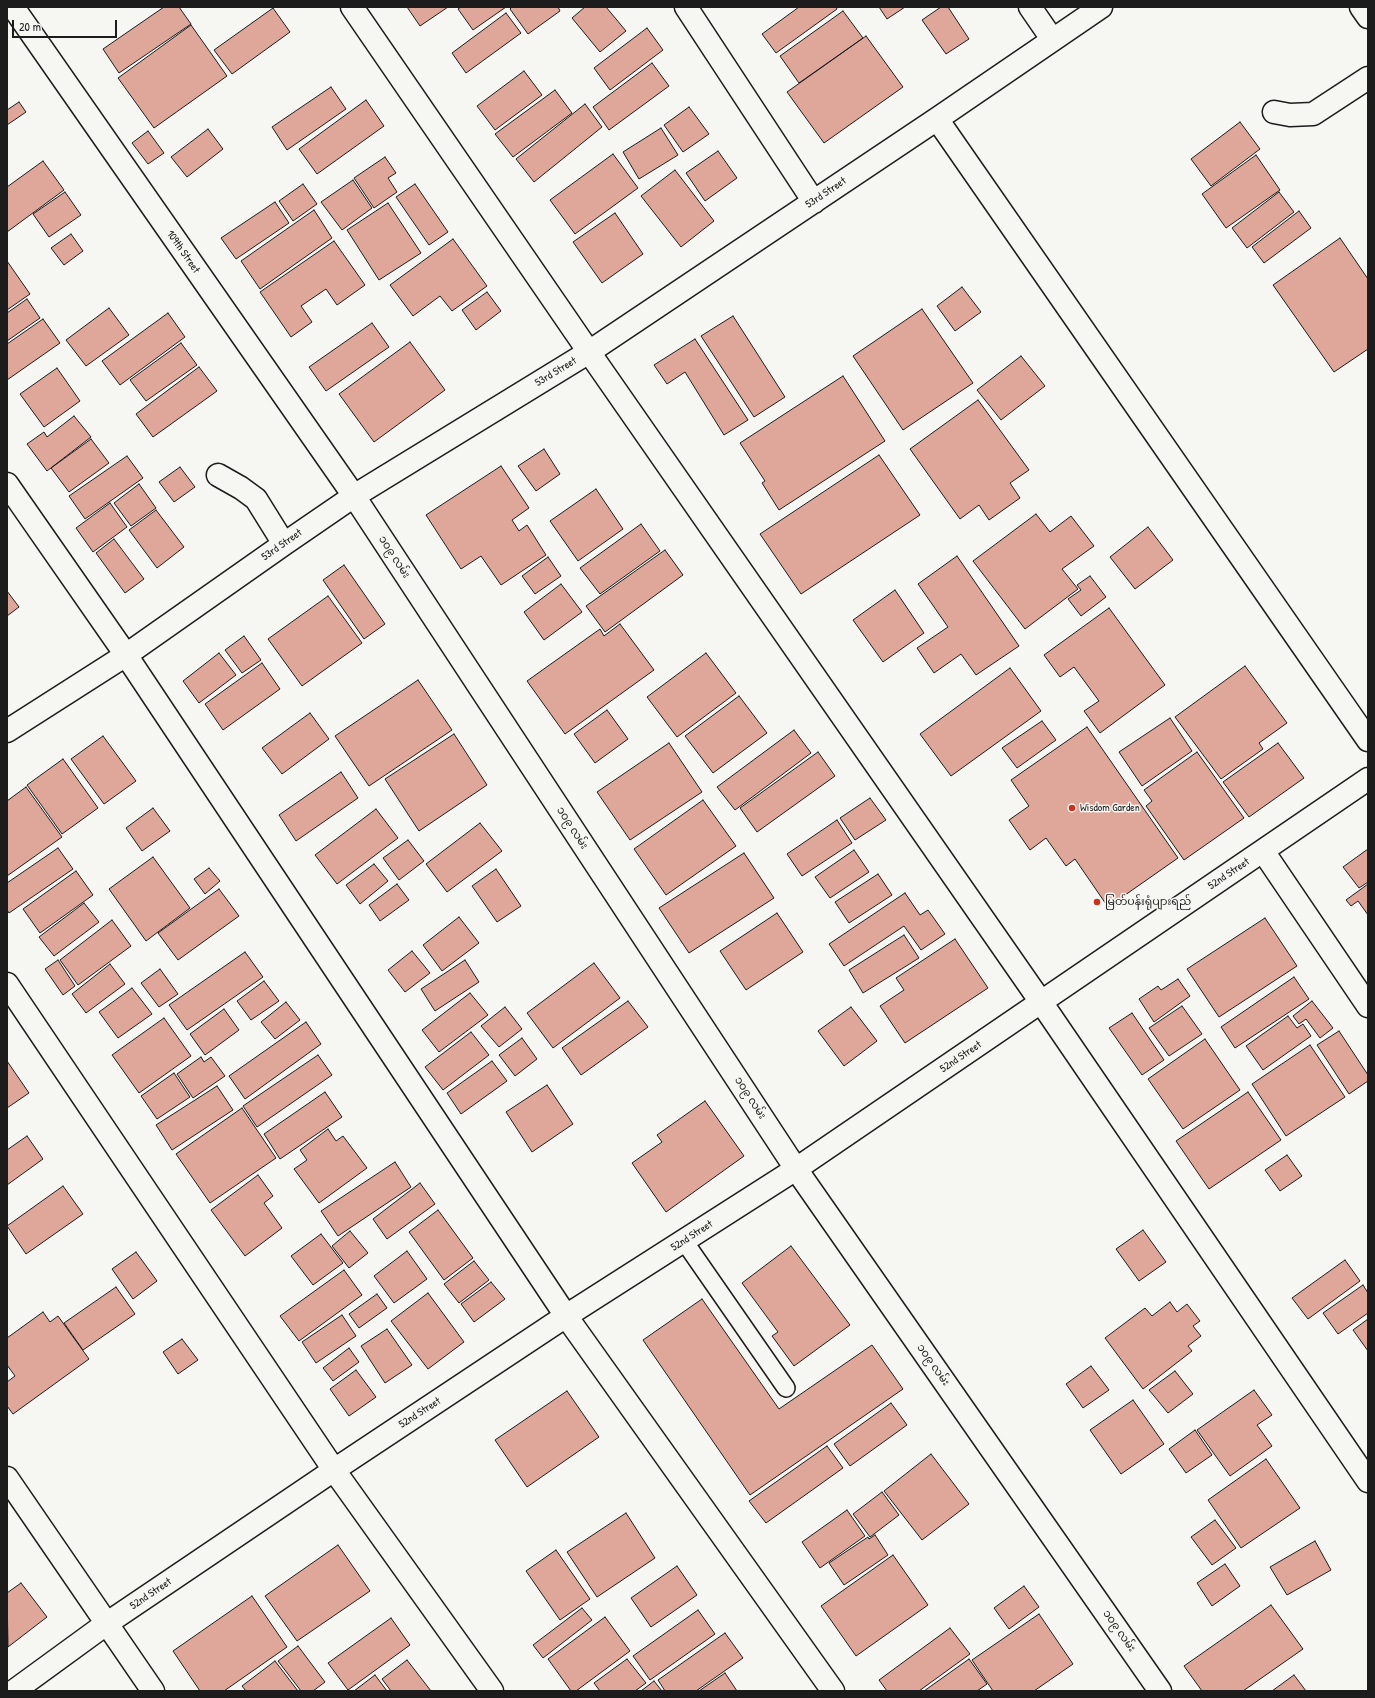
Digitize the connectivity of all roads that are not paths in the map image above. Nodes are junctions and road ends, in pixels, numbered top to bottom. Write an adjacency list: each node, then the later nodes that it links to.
1 (13, 7): 16 (street, 109th Street)
2 (352, 7): 13 (street)
3 (686, 7): 12 (street)
4 (1030, 7): 8 (street)
5 (1101, 7): 8 (street, 53rd Street)
6 (1361, 7): 7 (street)
7 (1368, 17)
8 (1052, 39): 11 (street, 53rd Street)
9 (1368, 78): 10 (street)
10 (1274, 112)
11 (937, 119): 12 (street, 53rd Street); 20 (street)
12 (814, 202): 13 (street, 53rd Street)
13 (589, 352): 16 (street, 53rd Street); 24 (street)
14 (218, 475): 17 (street)
15 (7, 484): 18 (street)
16 (354, 496): 17 (street, 53rd Street); 26 (street, ၁၀၉ လမ်း)
17 (284, 544): 18 (street, 53rd Street)
18 (126, 655): 19 (street, 53rd Street); 28 (street)
19 (7, 731)
20 (1368, 740)
21 (1368, 778): 22 (street, 52nd Street)
22 (1263, 852): 24 (street, 52nd Street); 25 (street)
23 (7, 984): 30 (street)
24 (1041, 1002): 26 (street, 52nd Street); 32 (street)
25 (1368, 1006)
26 (796, 1168): 27 (street, 52nd Street); 38 (street, ၁၀၉ လမ်း)
27 (684, 1241): 28 (street, 52nd Street); 29 (lane)
28 (566, 1316): 30 (street, 52nd Street); 37 (street)
29 (786, 1388)
30 (334, 1470): 33 (street, 52nd Street); 36 (street)
31 (7, 1478): 33 (street)
32 (1368, 1481)
33 (106, 1624): 34 (street, 52nd Street); 35 (street)
34 (14, 1691)
35 (153, 1691)
36 (492, 1691)
37 (833, 1691)
38 (1160, 1691)

